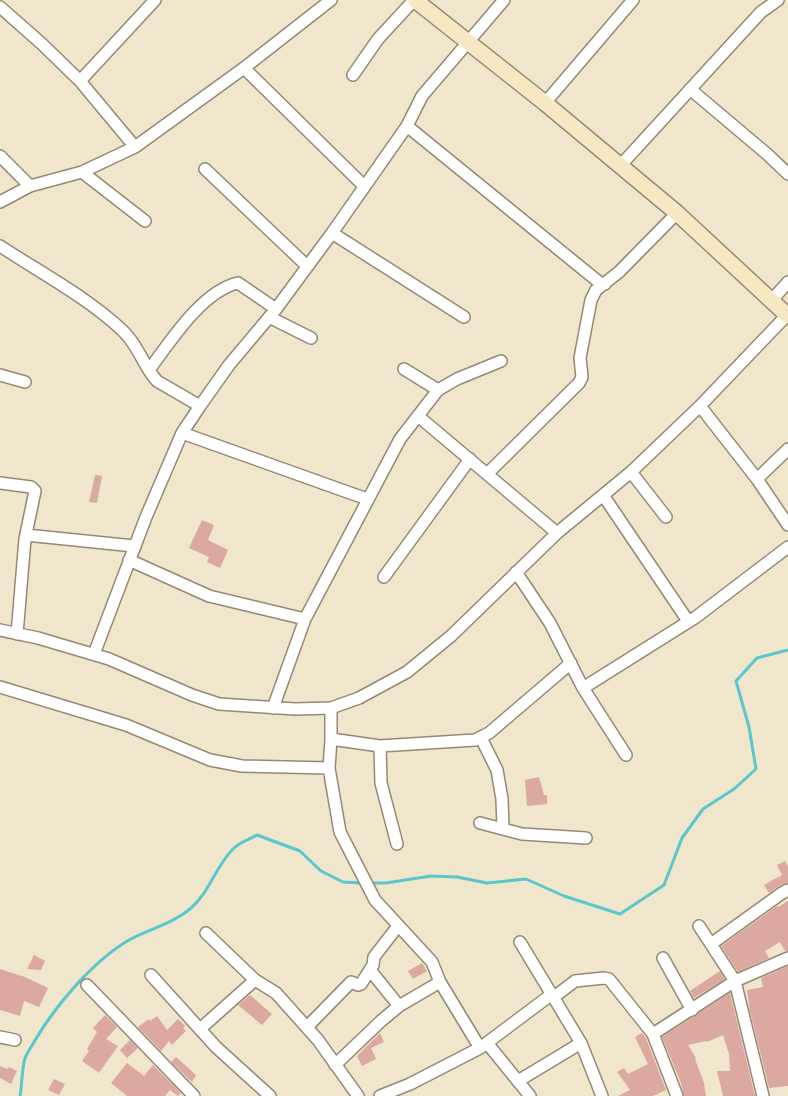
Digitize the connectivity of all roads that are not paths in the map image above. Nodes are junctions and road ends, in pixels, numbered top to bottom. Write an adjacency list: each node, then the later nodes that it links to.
1 (331, 0): 9 (street)
2 (414, 0): 8 (main road); 10 (street)
3 (504, 0): 8 (street)
4 (632, 0): 13 (street)
5 (778, 0): 12 (street)
6 (151, 1): 11 (street)
7 (0, 7): 11 (street)
8 (469, 43): 13 (main road); 14 (street)
9 (244, 68): 15 (street); 22 (street)
10 (353, 75)
11 (80, 81): 15 (street)
12 (690, 89): 17 (street); 20 (street)
13 (545, 103): 17 (main road)
14 (407, 126): 22 (street); 30 (street)
15 (135, 147): 19 (street)
16 (0, 156): 21 (street)
17 (620, 166): 24 (main road)
18 (205, 169): 28 (street)
19 (82, 172): 21 (street); 25 (street)
20 (788, 174)
21 (30, 186): 23 (street)
22 (364, 186): 26 (street)
23 (0, 202)
24 (677, 213): 30 (street); 31 (main road)
25 (145, 220)
26 (332, 233): 28 (street); 34 (street)
27 (0, 246): 38 (street)
28 (308, 266): 32 (street)
29 (788, 282): 31 (street)
30 (605, 284): 49 (street)
31 (772, 300): 33 (main road)
32 (272, 313): 35 (street); 38 (street); 42 (street)
33 (788, 315): 43 (street)
34 (464, 317)
35 (311, 338)
36 (501, 361): 41 (street)
37 (404, 369): 41 (street)
38 (149, 370): 42 (street)
39 (0, 375): 40 (street)
40 (25, 382)
41 (438, 390): 44 (street)
42 (200, 406): 45 (street)
43 (700, 406): 48 (street); 50 (street)
44 (418, 416): 47 (street); 53 (street)
45 (182, 433): 53 (street); 58 (street)
46 (788, 449): 50 (street)
47 (470, 459): 49 (street); 62 (street)
48 (631, 472): 52 (street); 54 (street)
49 (488, 474): 56 (street)
50 (757, 479): 55 (street)
51 (0, 483): 57 (street)
52 (603, 495): 56 (street); 64 (street)
53 (367, 499): 63 (street)
54 (666, 517)
55 (788, 525)
56 (557, 533): 61 (street)
57 (26, 535): 58 (street); 66 (street)
58 (134, 546): 60 (street)
59 (788, 547): 64 (street)
60 (129, 560): 63 (street); 67 (street)
61 (516, 572): 68 (street); 72 (street)
62 (384, 577)
63 (305, 618): 71 (street)
64 (688, 620): 70 (street)
65 (0, 630): 66 (street)
66 (17, 634): 67 (street)
67 (94, 654): 71 (street)
68 (571, 664): 70 (street); 73 (street)
69 (0, 687): 77 (street)
70 (584, 688): 76 (street)
71 (273, 708): 72 (street)
72 (331, 708): 74 (street)
73 (481, 738): 75 (street); 79 (street)
74 (331, 739): 75 (street); 77 (street)
75 (380, 746): 81 (street)
76 (626, 755)
77 (329, 768): 83 (street)
78 (480, 823): 79 (street)
79 (503, 828): 80 (street)
80 (586, 838)
81 (397, 844)
82 (788, 890): 87 (street)
83 (398, 926): 90 (street); 94 (street)
84 (699, 926): 87 (street)
85 (206, 933): 92 (street)
86 (520, 942): 96 (street)
87 (711, 944): 93 (street)
88 (663, 958): 98 (street)
89 (788, 958): 93 (street)
90 (370, 970): 97 (street); 99 (street)
91 (151, 975): 100 (street)
92 (255, 980): 99 (street); 100 (street)
93 (735, 981): 98 (street); 115 (street)
94 (440, 982): 97 (street); 105 (street)
95 (87, 984): 109 (street)
96 (553, 995): 101 (street); 104 (street); 105 (street)
97 (400, 1006): 106 (street)
98 (692, 1010): 101 (street)
99 (307, 1027): 106 (street)
100 (200, 1029): 110 (street)
101 (653, 1034): 108 (street)
102 (0, 1037): 103 (street)
103 (15, 1040)
104 (581, 1043): 107 (street); 114 (street)
105 (483, 1045): 107 (street); 112 (street)
106 (336, 1065): 111 (street)
107 (518, 1081): 113 (street)
108 (674, 1095)
109 (194, 1096)
110 (270, 1096)
111 (358, 1096)
112 (380, 1096)
113 (530, 1096)
114 (602, 1096)
115 (763, 1096)

